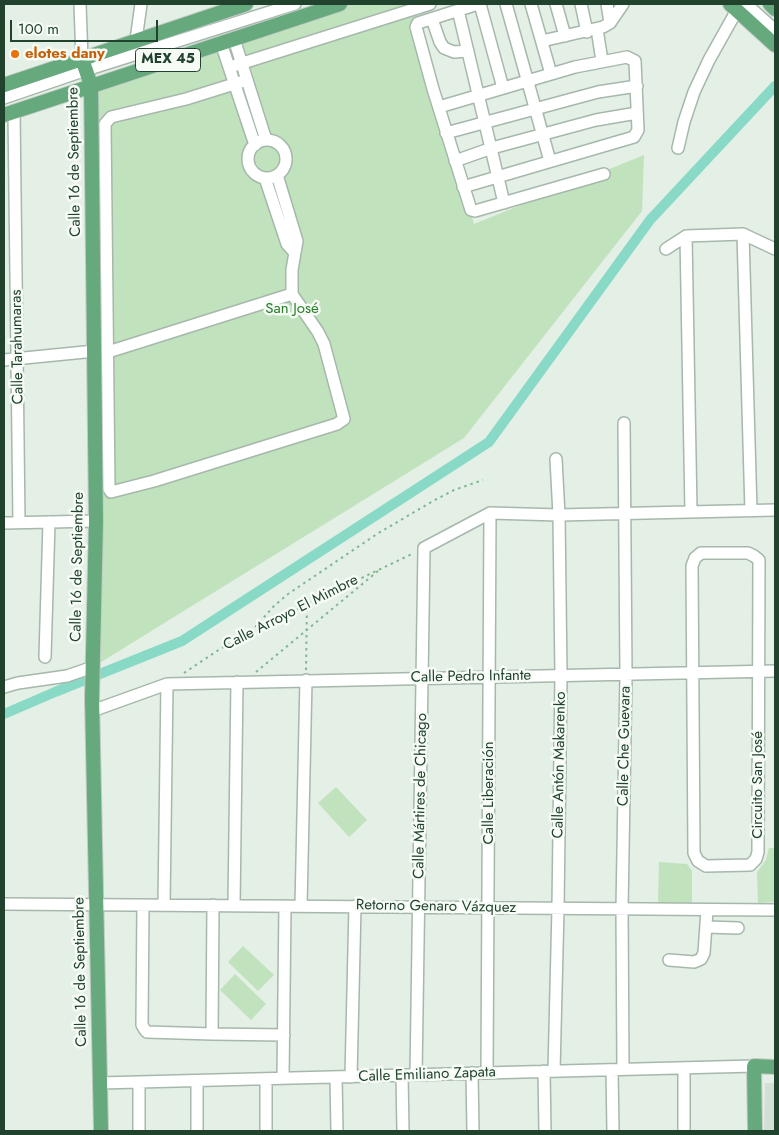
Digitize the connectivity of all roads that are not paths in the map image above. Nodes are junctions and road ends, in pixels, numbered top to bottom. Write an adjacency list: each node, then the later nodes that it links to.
1 (80, 4): 29 (street, Calle 16 de Septiembre)
2 (141, 4): 24 (street)
3 (295, 4): 18 (street)
4 (340, 4): 23 (main road, MEX 45)
5 (430, 4): 30 (street)
6 (506, 4): 34 (street)
7 (531, 4): 25 (street)
8 (556, 4): 22 (street)
9 (581, 4): 20 (street)
10 (607, 4): 19 (street)
11 (623, 4): 19 (street)
12 (770, 4): 16 (main road)
13 (239, 5): 18 (street); 24 (main road, MEX 45)
14 (470, 6): 17 (street); 27 (street); 39 (street)
15 (737, 6): 21 (street); 26 (main road); 51 (street)
16 (775, 9)
17 (432, 19): 27 (street); 42 (street)
18 (240, 21): 23 (street); 29 (street)
19 (610, 23): 20 (street)
20 (592, 30): 22 (street); 28 (street)
21 (775, 30)
22 (565, 36): 25 (street)
23 (233, 39): 30 (street); 31 (street); 37 (main road, MEX 45)
24 (136, 40): 29 (main road, MEX 45)
25 (542, 42): 32 (street)
26 (775, 45)
27 (468, 51): 40 (street)
28 (602, 61): 32 (street); 38 (street)
29 (84, 64): 36 (main road, MEX 45); 37 (main road, Calle 16 de Septiembre); 41 (street)
30 (242, 64): 31 (street); 33 (street)
31 (230, 67): 35 (street)
32 (551, 74): 34 (street)
33 (247, 80): 35 (street); 49 (street)
34 (528, 81): 39 (street); 43 (street)
35 (235, 84): 49 (street); 66 (street)
36 (4, 85)
37 (91, 86): 44 (main road, MEX 45); 66 (main road, Calle 16 de Septiembre)
38 (637, 86): 43 (street); 45 (street)
39 (504, 88): 40 (street)
40 (479, 96): 42 (street); 46 (street)
41 (4, 98)
42 (439, 108): 47 (street)
43 (536, 108): 46 (street); 48 (street)
44 (9, 113): 67 (street, Calle Tarahumaras)
45 (638, 114): 48 (street); 53 (street)
46 (486, 122): 47 (street); 50 (street)
47 (446, 133): 52 (street)
48 (543, 134): 50 (street); 53 (street)
49 (260, 142): 55 (street); 57 (street)
50 (492, 148): 52 (street); 56 (street)
51 (678, 148)
52 (455, 161): 58 (street)
53 (550, 161): 56 (street)
54 (604, 174): 59 (street)
55 (277, 175): 57 (street); 64 (street)
56 (498, 176): 58 (street); 59 (street)
57 (265, 178): 64 (street)
58 (463, 187): 59 (street)
59 (504, 203)
60 (743, 234): 61 (street); 63 (street); 72 (street)
61 (686, 236): 62 (street); 73 (street)
62 (666, 248)
63 (775, 249)
64 (294, 252): 65 (street)
65 (292, 294): 66 (street); 66 (street)
66 (101, 352): 67 (street); 77 (main road, Calle 16 de Septiembre)
67 (18, 358): 68 (street); 79 (street, Calle Tarahumaras)
68 (4, 360)
69 (624, 423): 75 (street, Calle Che Guevara)
70 (556, 459): 76 (street, Calle Antón Makarenko)
71 (775, 510): 72 (street)
72 (751, 511): 73 (street)
73 (691, 512): 75 (street)
74 (490, 513): 76 (street); 87 (street, Calle Liberación); 89 (street, Calle Mártires de Chicago)
75 (625, 513): 76 (street); 86 (street, Calle Che Guevara)
76 (559, 515): 88 (street, Calle Antón Makarenko)
77 (96, 521): 80 (street); 84 (main road, Calle 16 de Septiembre)
78 (4, 522): 79 (street)
79 (19, 522): 80 (street)
80 (49, 522): 81 (street)
81 (45, 657)
82 (758, 671): 83 (street, Calle Pedro Infante); 85 (street, Calle Pedro Infante); 85 (street, Circuito San José); 85 (street, Circuito San José)
83 (775, 671)
84 (92, 672): 93 (street); 94 (main road, Calle 16 de Septiembre)
85 (692, 673): 86 (street, Calle Pedro Infante)
86 (626, 675): 88 (street, Calle Pedro Infante); 107 (street, Calle Che Guevara)
87 (489, 676): 88 (street, Calle Pedro Infante); 89 (street, Calle Pedro Infante); 105 (street, Calle Liberación)
88 (561, 676): 106 (street, Calle Antón Makarenko)
89 (422, 677): 90 (street, Calle Pedro Infante); 104 (street, Calle Mártires de Chicago)
90 (306, 680): 91 (street, Calle Pedro Infante); 102 (street)
91 (241, 682): 92 (street, Calle Pedro Infante); 100 (street)
92 (167, 684): 94 (street); 98 (street)
93 (4, 687)
94 (92, 704): 96 (main road, Calle 16 de Septiembre)
95 (4, 904): 96 (street, Retorno Genaro Vázquez)
96 (96, 904): 97 (street, Retorno Genaro Vázquez); 130 (main road, Calle 16 de Septiembre)
97 (143, 905): 98 (street, Retorno Genaro Vázquez); 113 (street)
98 (164, 905): 99 (street, Retorno Genaro Vázquez)
99 (213, 905): 100 (street, Retorno Genaro Vázquez); 113 (street)
100 (234, 905): 101 (street, Retorno Genaro Vázquez)
101 (285, 906): 102 (street, Retorno Genaro Vázquez); 114 (street)
102 (301, 906): 103 (street, Retorno Genaro Vázquez)
103 (355, 906): 104 (street, Retorno Genaro Vázquez); 124 (street)
104 (419, 907): 105 (street, Retorno Genaro Vázquez); 123 (street, Calle Mártires de Chicago)
105 (488, 908): 106 (street, Retorno Genaro Vázquez); 121 (street, Calle Liberación)
106 (558, 908): 107 (street, Retorno Genaro Vázquez); 119 (street, Calle Antón Makarenko)
107 (622, 909): 108 (street, Retorno Genaro Vázquez); 118 (street, Calle Che Guevara)
108 (707, 910): 109 (street, Retorno Genaro Vázquez); 110 (street)
109 (775, 910)
110 (706, 926): 111 (street); 112 (street)
111 (738, 928)
112 (669, 960)
113 (212, 1034): 114 (street)
114 (284, 1035): 126 (street)
115 (754, 1066): 116 (main road); 117 (street, Calle Emiliano Zapata); 141 (main road)
116 (775, 1067)
117 (684, 1068): 118 (street, Calle Emiliano Zapata); 140 (street)
118 (617, 1070): 119 (street, Calle Emiliano Zapata); 139 (street, Calle Che Guevara)
119 (549, 1071): 121 (street, Calle Emiliano Zapata); 138 (street, Calle Antón Makarenko)
120 (472, 1073): 121 (street, Calle Emiliano Zapata); 123 (street, Calle Emiliano Zapata); 137 (street)
121 (487, 1073)
122 (402, 1075): 123 (street, Calle Emiliano Zapata); 124 (street, Calle Emiliano Zapata); 136 (street)
123 (416, 1075)
124 (351, 1076): 125 (street, Calle Emiliano Zapata)
125 (336, 1077): 126 (street, Calle Emiliano Zapata); 135 (street)
126 (284, 1078): 127 (street, Calle Emiliano Zapata)
127 (266, 1079): 128 (street, Calle Emiliano Zapata); 134 (street)
128 (197, 1080): 129 (street, Calle Emiliano Zapata); 133 (street)
129 (139, 1082): 130 (street, Calle Emiliano Zapata); 132 (street)
130 (100, 1083): 131 (main road, Calle 16 de Septiembre)
131 (101, 1131)
132 (140, 1131)
133 (197, 1131)
134 (266, 1131)
135 (337, 1131)
136 (403, 1131)
137 (473, 1131)
138 (545, 1131)
139 (613, 1131)
140 (684, 1131)
141 (755, 1131)

